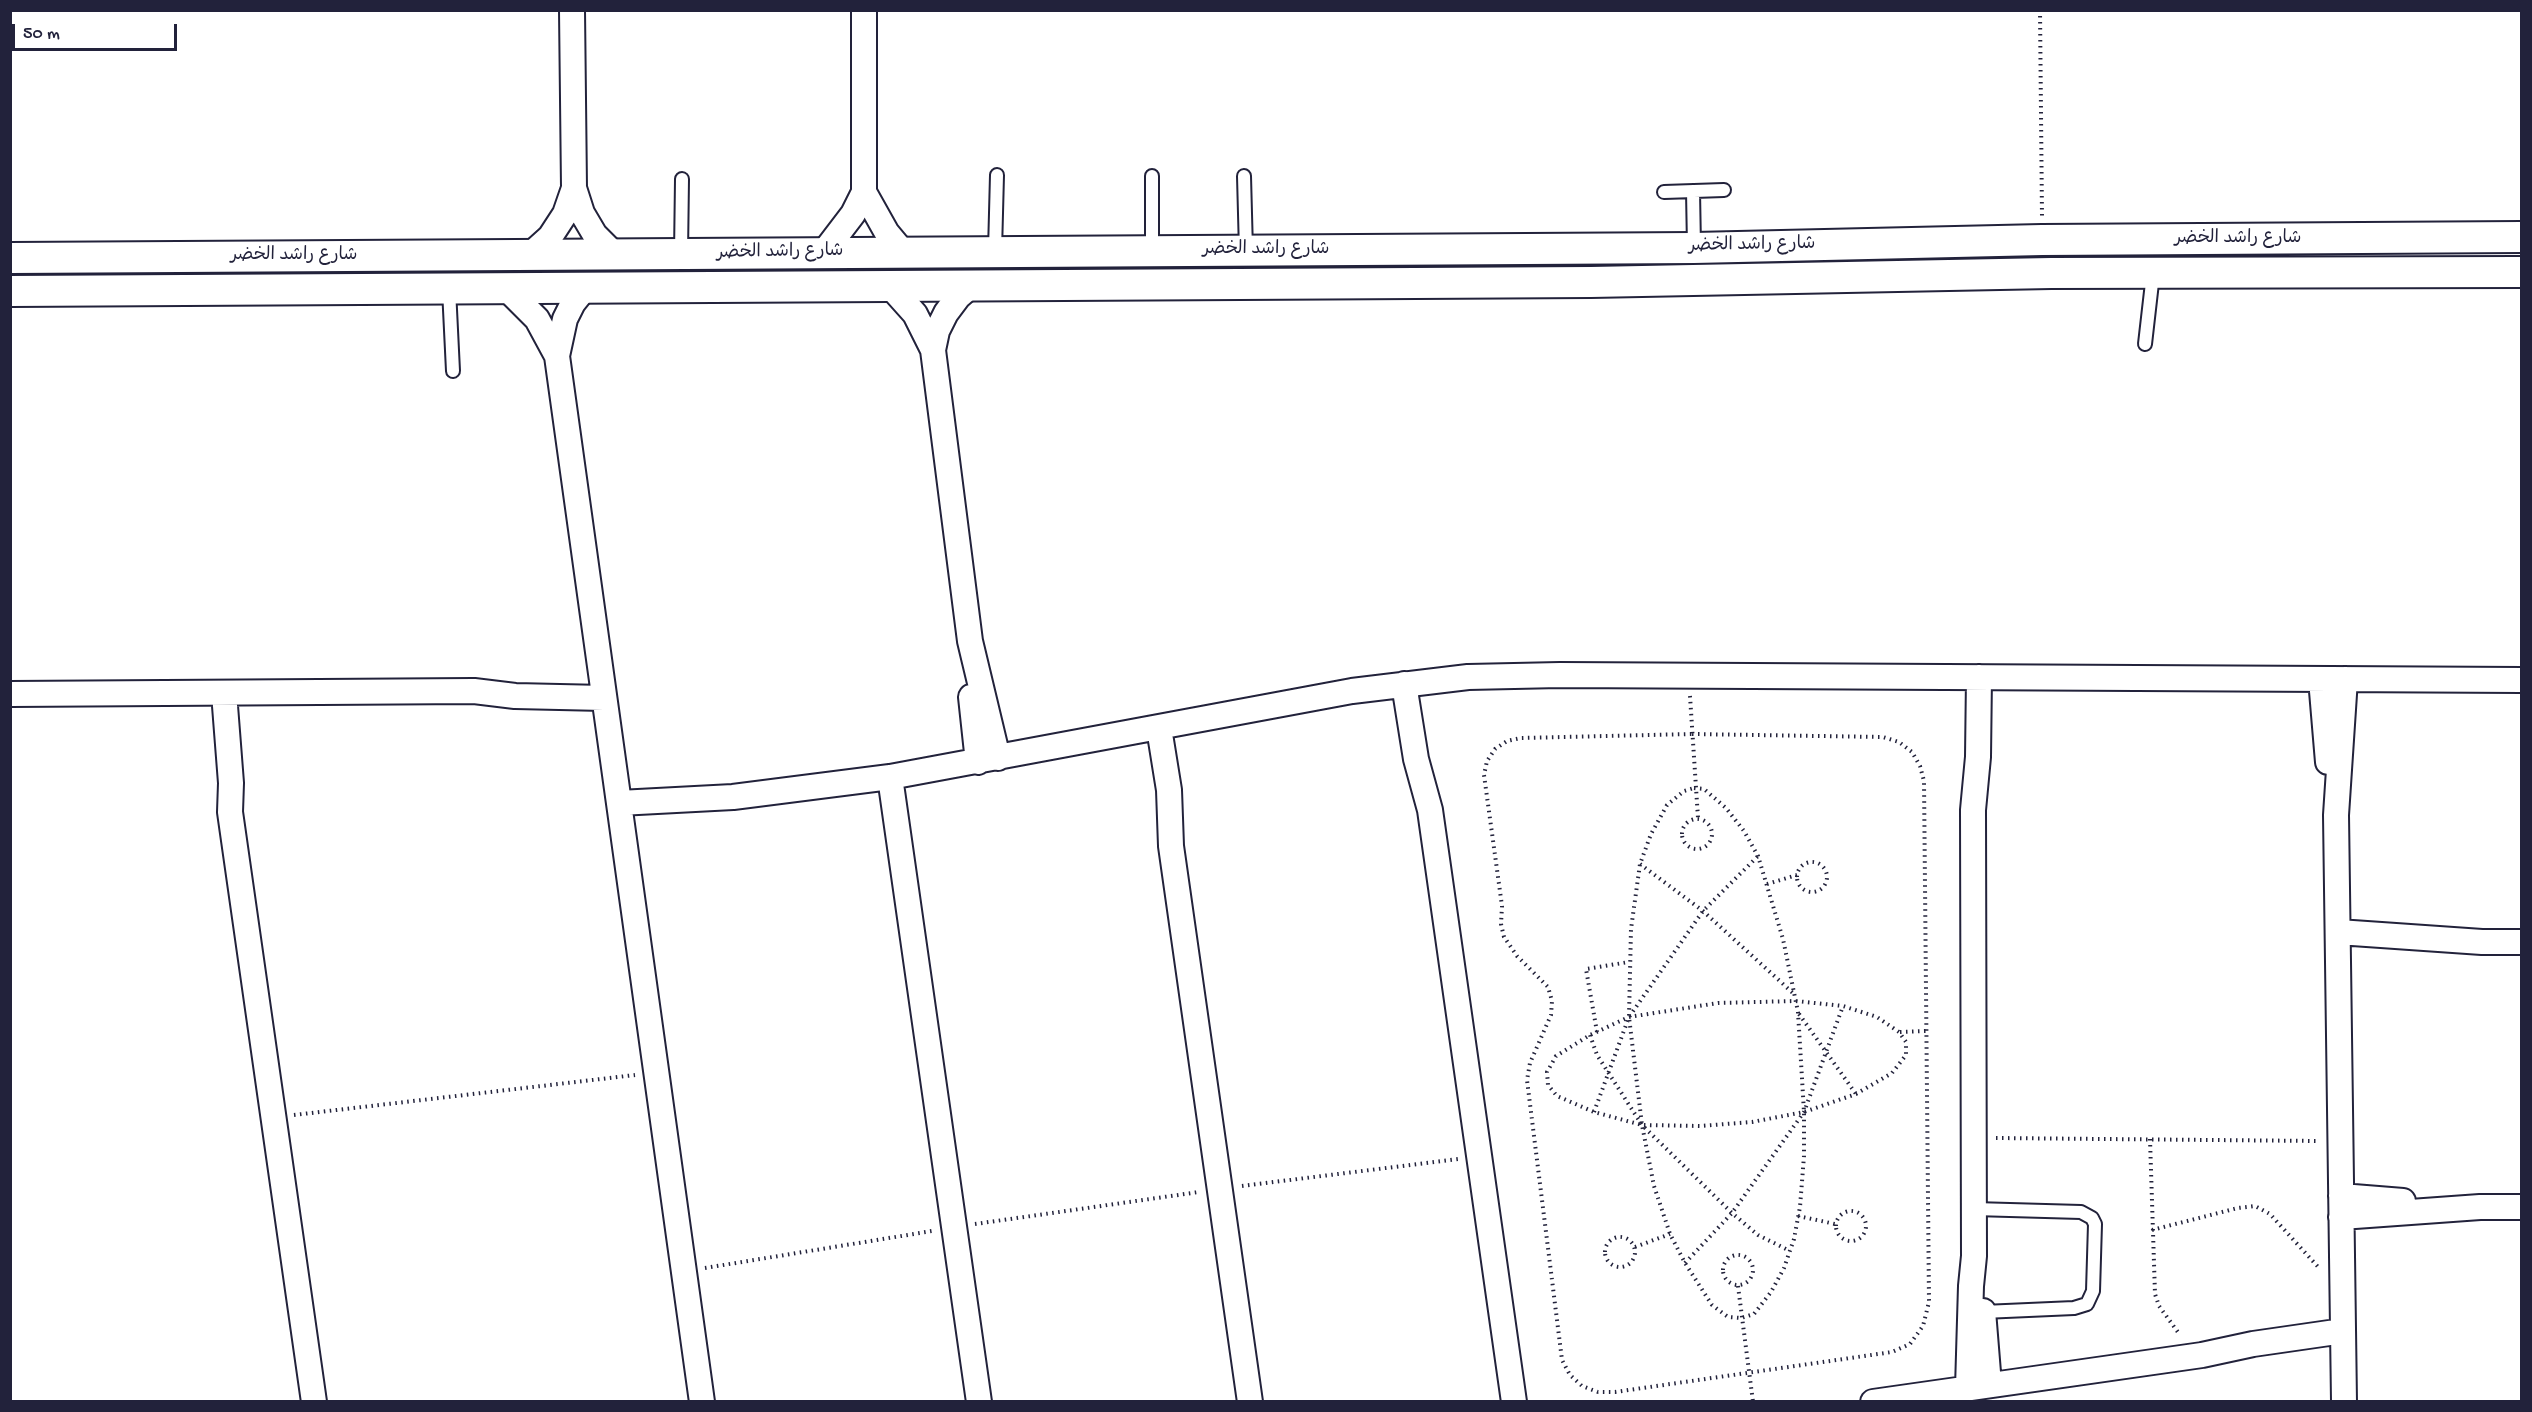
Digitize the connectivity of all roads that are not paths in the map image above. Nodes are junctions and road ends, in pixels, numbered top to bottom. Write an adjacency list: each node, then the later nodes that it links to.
1 (572, 10): 7 (street)
2 (864, 10): 10 (street)
3 (996, 175): 16 (lane)
4 (1152, 176): 17 (lane)
5 (1244, 176): 14 (lane)
6 (682, 179): 20 (lane)
7 (574, 188): 19 (street); 21 (street)
8 (1724, 190): 9 (lane)
9 (1693, 191): 11 (lane); 13 (lane)
10 (864, 192): 15 (street); 18 (street)
11 (1664, 192)
12 (2522, 237): 13 (street, شارع راشد الخضر)
13 (1694, 248): 14 (street, شارع راشد الخضر)
14 (1246, 250): 17 (street, شارع راشد الخضر)
15 (902, 251): 16 (street, شارع راشد الخضر); 18 (street, شارع راشد الخضر)
16 (995, 251): 17 (street, شارع راشد الخضر)
17 (1152, 251)
18 (825, 252): 20 (street, شارع راشد الخضر)
19 (614, 254): 20 (street, شارع راشد الخضر); 21 (street, شارع راشد الخضر)
20 (681, 254)
21 (530, 255): 22 (street, شارع راشد الخضر)
22 (10, 258)
23 (2522, 272): 24 (street, شارع راشد الخضر)
24 (2153, 273): 25 (street, شارع راشد الخضر); 31 (lane)
25 (973, 284): 26 (street, شارع راشد الخضر); 32 (street)
26 (889, 285): 27 (street, شارع راشد الخضر); 32 (street)
27 (585, 288): 29 (street, شارع راشد الخضر); 33 (street)
28 (449, 289): 29 (street, شارع راشد الخضر); 30 (street, شارع راشد الخضر); 34 (lane)
29 (507, 289): 33 (street)
30 (10, 291)
31 (2145, 344)
32 (933, 350): 44 (street)
33 (557, 356): 40 (street)
34 (453, 371)
35 (1970, 677): 36 (street); 39 (street); 52 (street)
36 (2321, 679): 37 (street); 47 (street)
37 (2345, 679): 38 (street); 47 (street)
38 (2522, 680)
39 (1413, 682): 43 (street); 61 (street)
40 (603, 690): 41 (street); 46 (street)
41 (216, 693): 42 (street); 57 (street)
42 (10, 694)
43 (1151, 729): 44 (street); 60 (street)
44 (988, 760): 45 (street)
45 (890, 777): 46 (street); 59 (street)
46 (620, 812): 58 (street)
47 (2336, 815): 48 (street)
48 (2338, 942): 49 (street); 50 (street)
49 (2522, 942)
50 (2341, 1206): 51 (street); 55 (street)
51 (2522, 1207)
52 (1974, 1209): 53 (street); 54 (lane)
53 (1974, 1256): 54 (street); 56 (street)
54 (1983, 1312): 56 (street)
55 (2343, 1340): 56 (street); 63 (street)
56 (1978, 1387): 62 (street)
57 (314, 1401)
58 (702, 1401)
59 (979, 1401)
60 (1250, 1401)
61 (1514, 1401)
62 (1873, 1401)
63 (2344, 1401)

